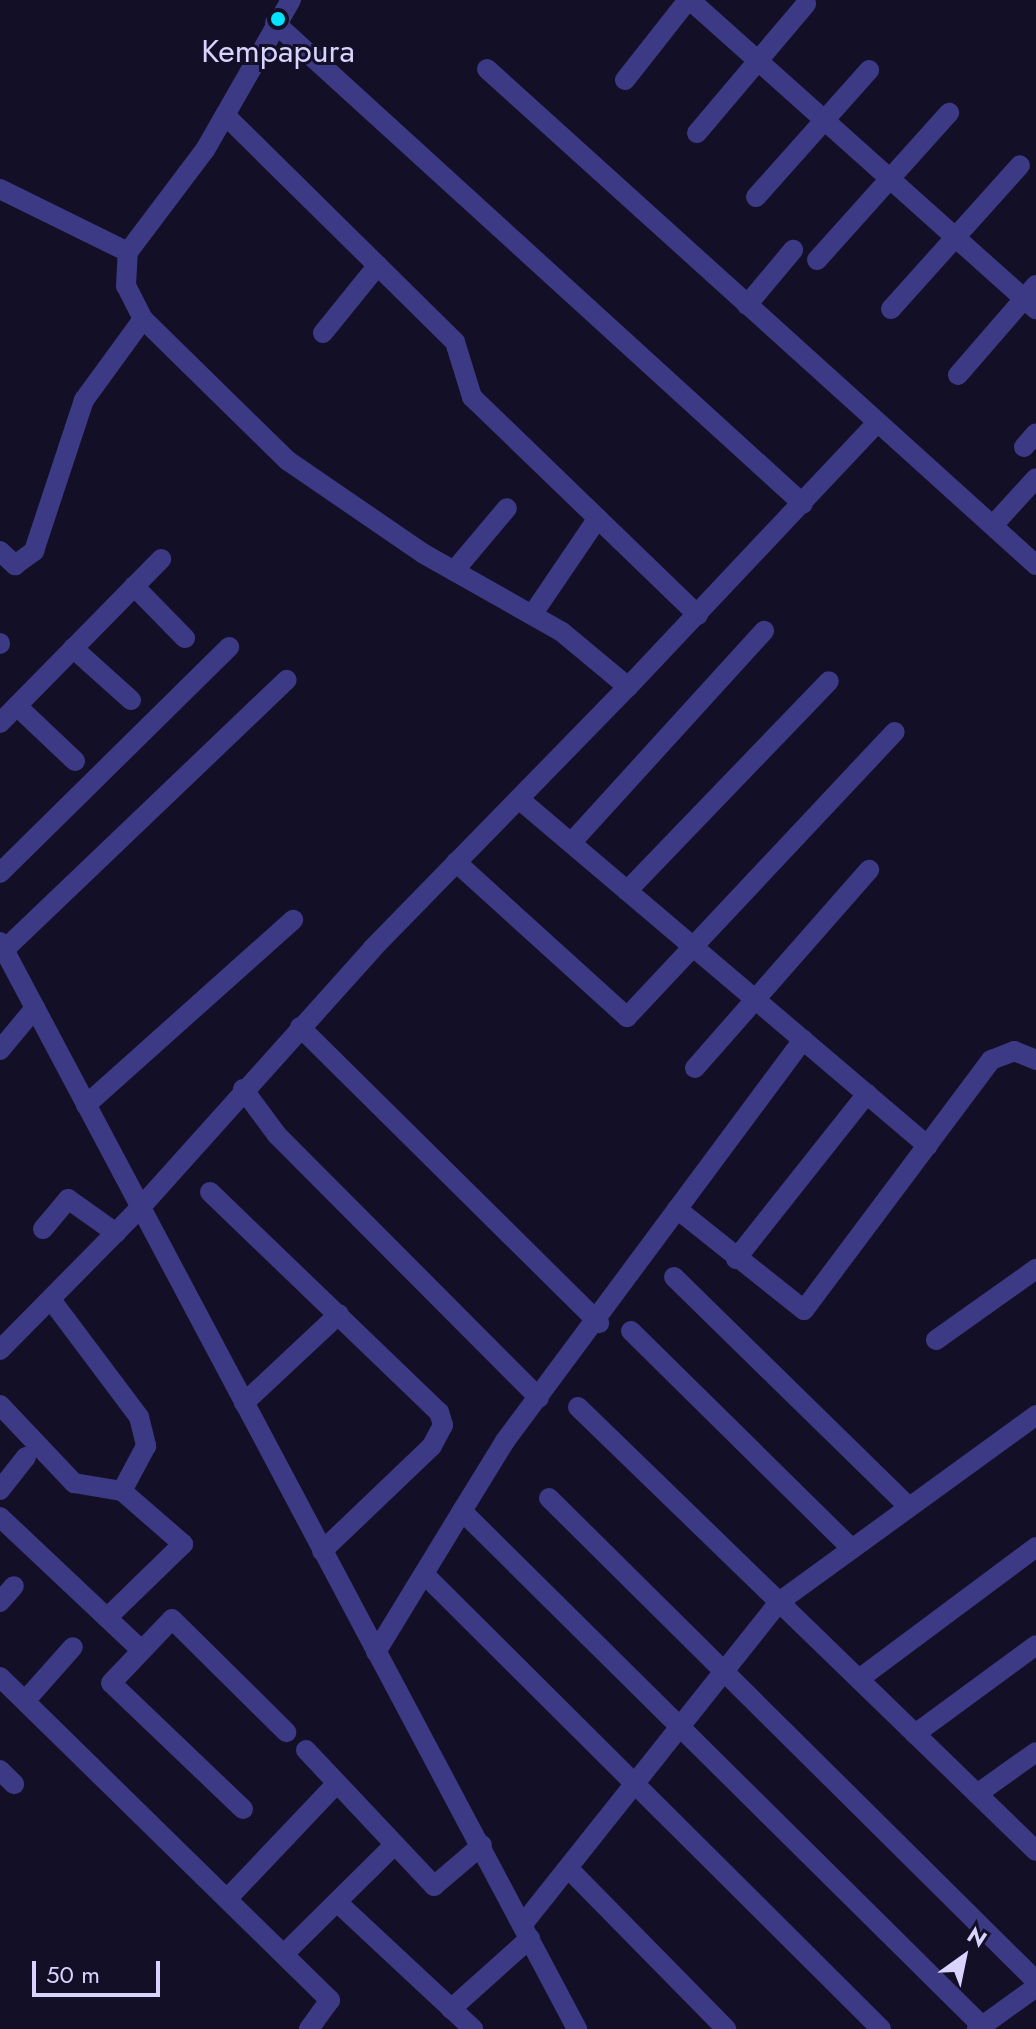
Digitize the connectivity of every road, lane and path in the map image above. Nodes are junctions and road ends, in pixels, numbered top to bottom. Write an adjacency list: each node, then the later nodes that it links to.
1 (291, 0): 4 (street)
2 (689, 0): 5 (street); 8 (street)
3 (806, 4): 5 (street)
4 (275, 23): 10 (street); 30 (street)
5 (758, 61): 11 (street); 12 (street)
6 (487, 69): 23 (street)
7 (869, 70): 11 (street)
8 (625, 80)
9 (949, 113): 14 (street)
10 (225, 115): 19 (street); 21 (street)
11 (825, 120): 14 (street); 16 (street)
12 (697, 133)
13 (1020, 165): 17 (street)
14 (889, 178): 17 (street); 20 (street)
15 (0, 189): 19 (street)
16 (756, 197)
17 (956, 237): 22 (street); 24 (street)
18 (793, 250): 23 (street)
19 (128, 252): 25 (street)
20 (817, 260)
21 (378, 265): 26 (street); 32 (street)
22 (1032, 297): 27 (street)
23 (747, 305): 28 (street)
24 (891, 309)
25 (143, 319): 34 (street); 37 (street)
26 (323, 333)
27 (958, 375)
28 (877, 423): 30 (street); 33 (street)
29 (1036, 478): 33 (street)
30 (803, 504): 40 (street)
31 (507, 508): 37 (street)
32 (598, 518): 39 (street); 40 (street)
33 (996, 522): 36 (street)
34 (0, 551)
35 (161, 559): 38 (street)
36 (1036, 565)
37 (454, 571): 39 (street)
38 (134, 586): 42 (street); 44 (street)
39 (532, 615): 47 (street)
40 (698, 615): 47 (street)
41 (764, 631): 54 (street)
42 (185, 638)
43 (229, 647): 57 (street)
44 (73, 648): 48 (street); 49 (street)
45 (287, 680): 61 (street)
46 (829, 681): 58 (street)
47 (628, 687): 53 (street)
48 (131, 700)
49 (17, 706): 50 (street); 52 (street)
50 (0, 723)
51 (895, 732): 60 (street)
52 (75, 761)
53 (519, 799): 54 (street); 55 (street)
54 (571, 843): 58 (street)
55 (456, 862): 60 (street); 64 (street)
56 (869, 870): 62 (street)
57 (0, 873)
58 (627, 891): 60 (street)
59 (293, 920): 71 (street)
60 (691, 945): 62 (street)
61 (2, 946): 63 (street)
62 (754, 999): 65 (street); 68 (street)
63 (35, 1008): 66 (street); 71 (street)
64 (300, 1027): 69 (street); 83 (street)
65 (803, 1040): 70 (street); 75 (street)
66 (0, 1050)
67 (1036, 1060): 72 (street)
68 (695, 1068)
69 (243, 1089): 74 (street); 87 (street)
70 (867, 1094): 72 (street); 78 (street)
71 (86, 1105): 74 (street)
72 (928, 1146): 78 (street)
73 (210, 1192): 82 (street)
74 (140, 1208): 77 (street); 88 (street)
75 (677, 1209): 78 (street); 83 (street)
76 (43, 1229): 77 (street)
77 (116, 1233): 81 (street)
78 (736, 1259)
79 (1036, 1269): 85 (street)
80 (674, 1277): 96 (street)
81 (52, 1301): 86 (street); 94 (street)
82 (339, 1314): 88 (street); 101 (street)
83 (599, 1323): 87 (street)
84 (631, 1331): 100 (street)
85 (936, 1340)
86 (2, 1345)
87 (539, 1398): 97 (street)
88 (244, 1403): 101 (street)
89 (0, 1405): 94 (street)
90 (578, 1407): 105 (street)
91 (1036, 1415): 96 (street)
92 (26, 1457): 93 (street)
93 (0, 1490)
94 (122, 1491): 106 (street)
95 (549, 1498): 111 (street)
96 (909, 1507): 100 (street)
97 (462, 1511): 102 (street); 115 (street)
98 (0, 1517): 106 (street)
99 (1036, 1547): 113 (street)
100 (852, 1549): 105 (street)
101 (322, 1551): 110 (street)
102 (424, 1574): 110 (street); 121 (street)
103 (14, 1586): 104 (street)
104 (0, 1602)
105 (779, 1602): 111 (street); 113 (street)
106 (107, 1618): 109 (street)
107 (1036, 1645): 117 (street)
108 (73, 1647): 114 (street)
109 (142, 1651): 116 (street); 123 (street)
110 (376, 1652): 125 (street)
111 (725, 1672): 115 (street); 132 (street)
112 (0, 1677): 114 (street)
113 (859, 1679): 117 (street)
114 (25, 1701): 128 (street)
115 (681, 1728): 121 (street); 135 (street)
116 (286, 1732)
117 (915, 1734): 122 (street)
118 (306, 1750): 120 (street)
119 (1036, 1752): 122 (street)
120 (337, 1783): 124 (street); 128 (street)
121 (635, 1784): 127 (street); 140 (street)
122 (977, 1794): 126 (street)
123 (243, 1809)
124 (395, 1844): 125 (street); 129 (street)
125 (482, 1845): 130 (street)
126 (1036, 1851)
127 (568, 1868): 130 (street); 139 (street)
128 (228, 1898): 131 (street)
129 (337, 1902): 131 (street); 134 (street)
130 (526, 1931): 134 (street); 138 (street)
131 (284, 1954): 136 (street)
132 (1036, 1981)
133 (1036, 1987): 135 (street)
134 (451, 2009): 137 (street)
135 (979, 2028)
136 (309, 2029)
137 (473, 2029)
138 (577, 2029)
139 (726, 2029)
140 (881, 2029)

